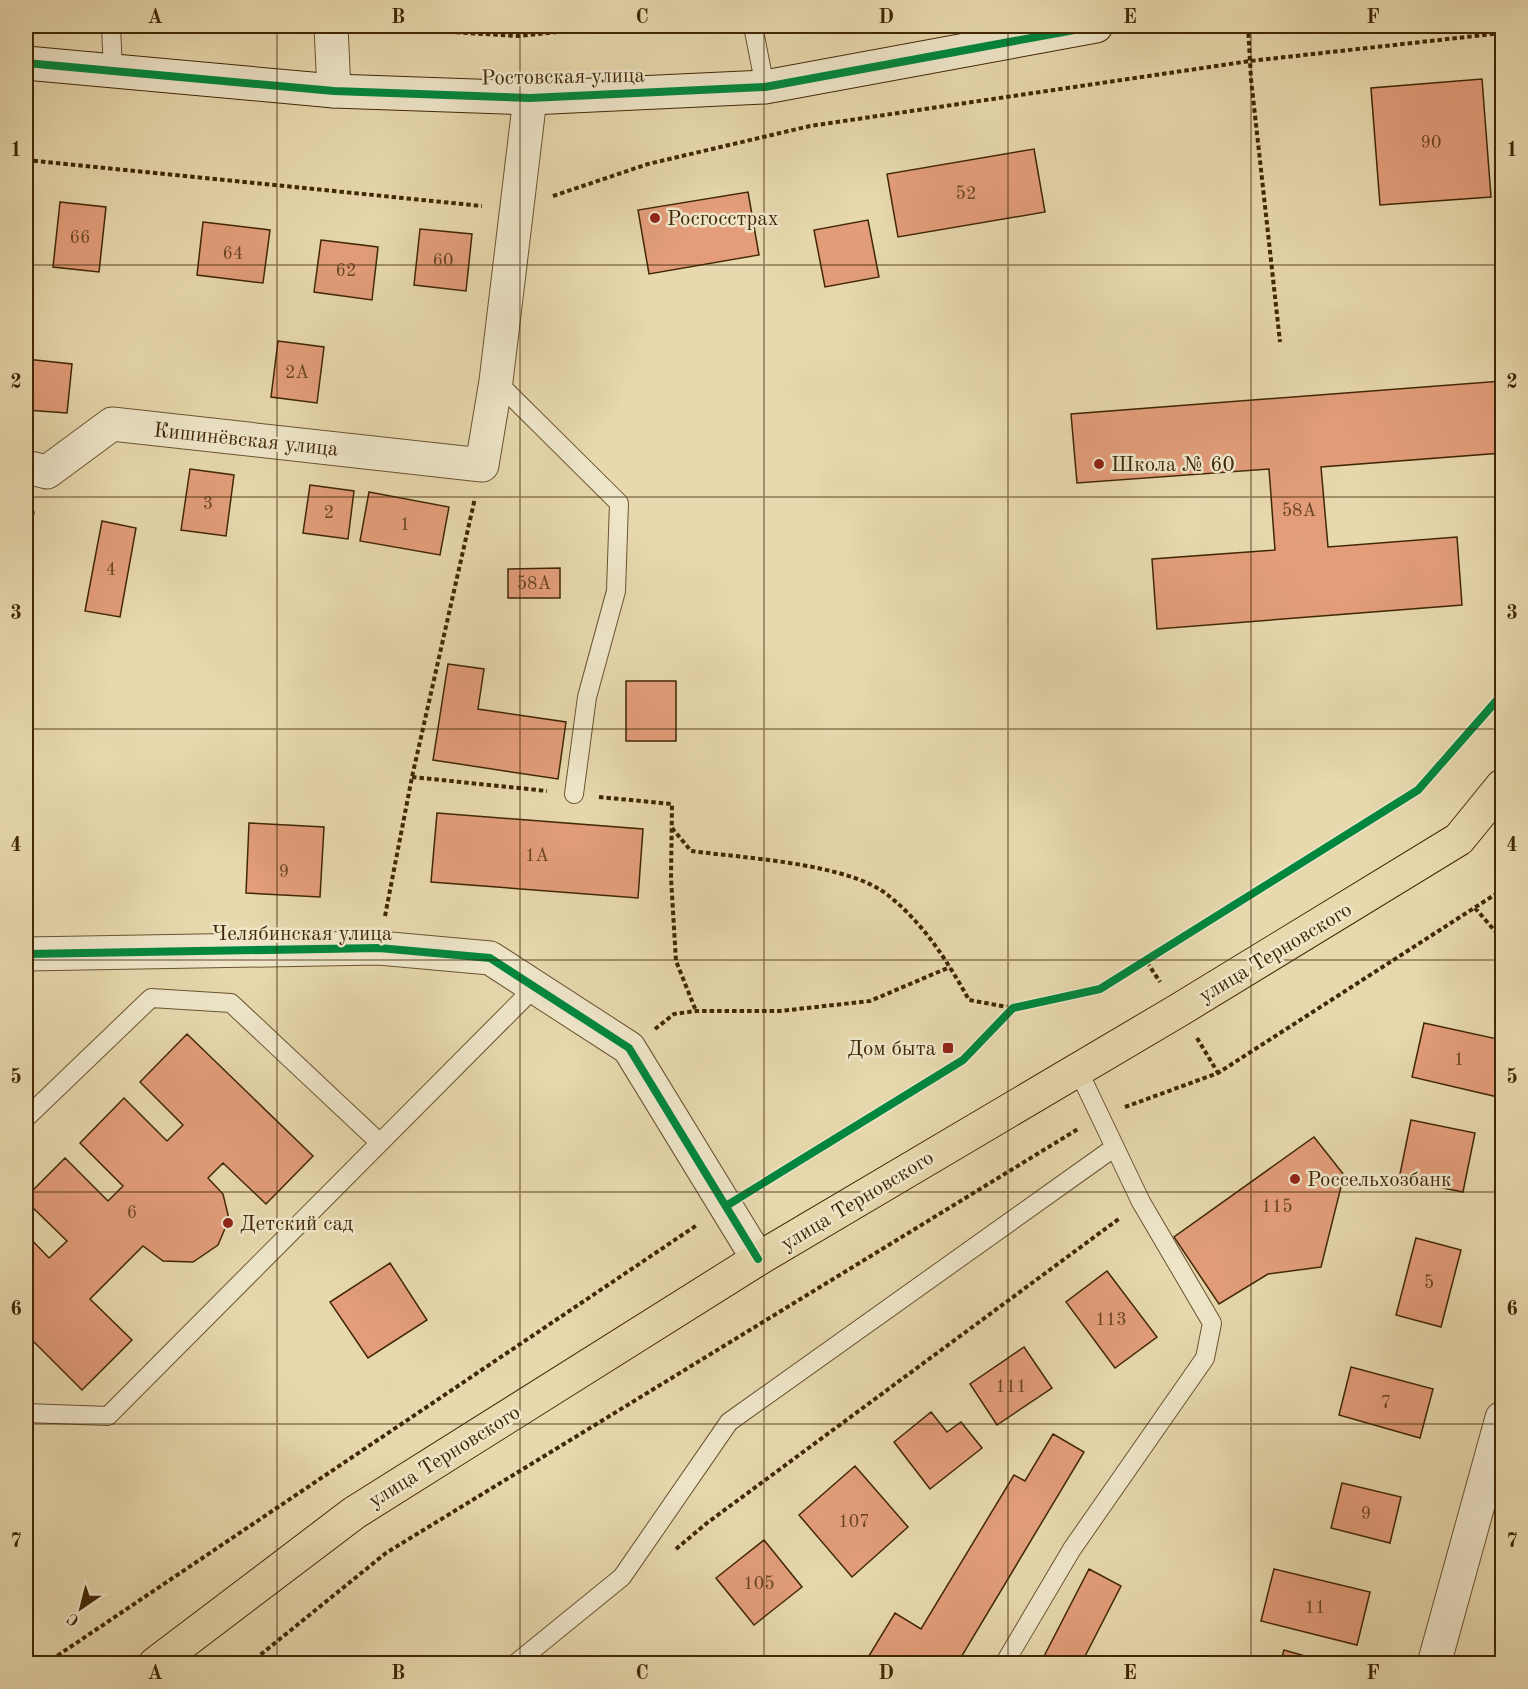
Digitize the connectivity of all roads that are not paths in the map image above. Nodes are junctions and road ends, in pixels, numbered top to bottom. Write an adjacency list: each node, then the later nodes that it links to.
1 (111, 26): 7 (lane)
2 (347, 26): 9 (street)
3 (753, 26): 8 (lane)
4 (1096, 26): 5 (street, Ростовская улица)
5 (1030, 31): 8 (street, Ростовская улица)
6 (26, 63): 7 (street, Ростовская улица)
7 (113, 71): 9 (street, Ростовская улица)
8 (765, 87): 10 (street, Ростовская улица)
9 (334, 92): 10 (street, Ростовская улица)
10 (530, 98): 11 (street)
11 (496, 381): 12 (street, Кишинёвская улица); 14 (lane)
12 (26, 467)
13 (1503, 786): 17 (main road, улица Терновского)
14 (574, 794)
15 (26, 954): 16 (street, Челябинская улица)
16 (535, 987): 19 (lane); 21 (street, Челябинская улица)
17 (1077, 1068): 20 (lane); 21 (main road, улица Терновского)
18 (26, 1118): 19 (lane)
19 (379, 1142): 22 (lane)
20 (1115, 1147): 25 (lane); 26 (lane)
21 (758, 1260): 24 (main road, улица Терновского)
22 (26, 1413)
23 (1503, 1418): 27 (street)
24 (155, 1664)
25 (515, 1664)
26 (1004, 1664)
27 (1434, 1664)

